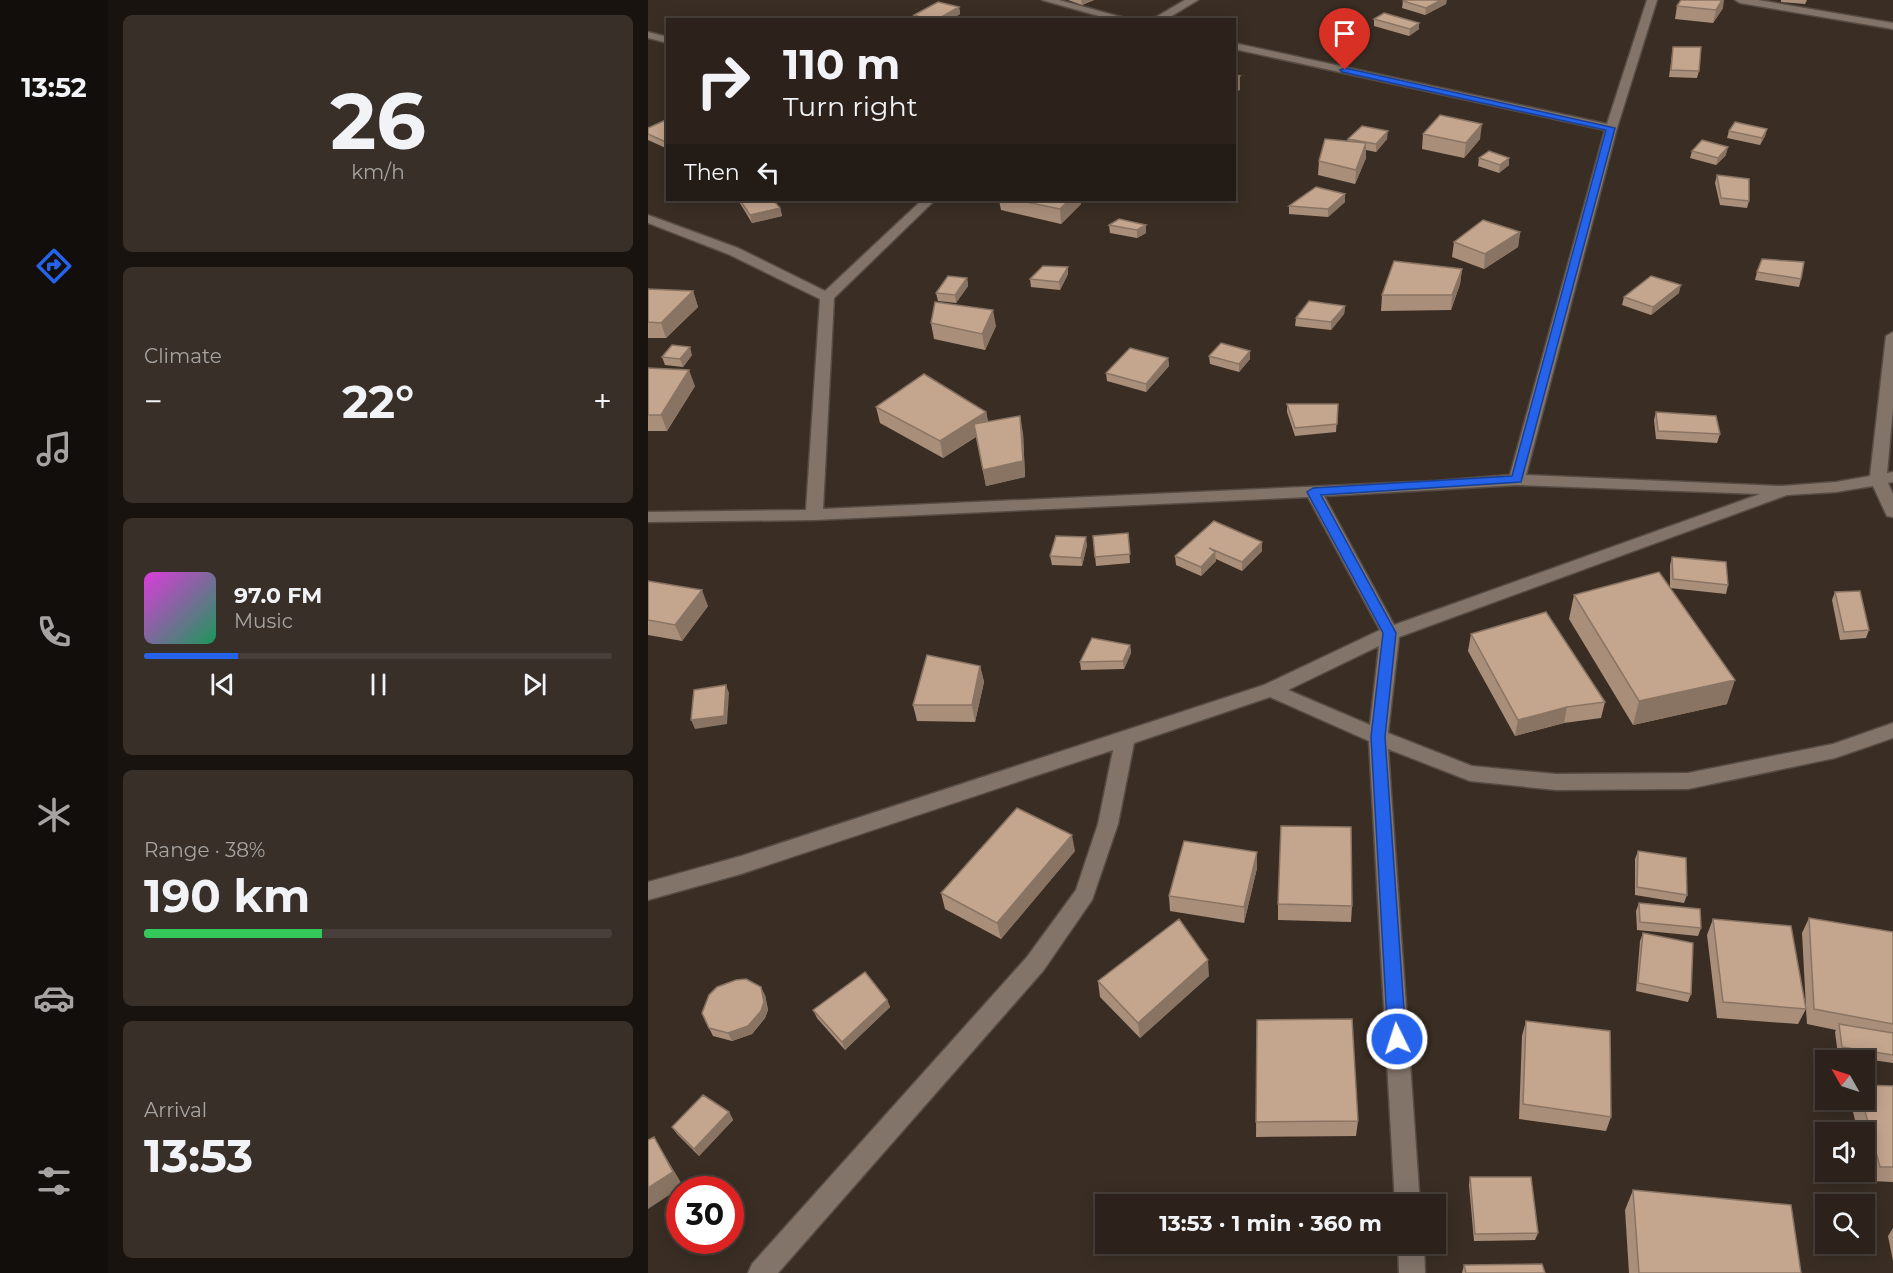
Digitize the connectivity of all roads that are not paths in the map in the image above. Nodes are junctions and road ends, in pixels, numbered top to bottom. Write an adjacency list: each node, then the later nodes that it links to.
1 (1047, 0): 5 (street)
2 (1193, 0): 6 (street)
3 (1652, 0): 11 (street)
4 (1740, 0): 7 (street)
5 (1119, 18)
6 (1160, 18)
7 (1893, 26)
8 (648, 35): 9 (street)
9 (666, 40)
10 (1236, 46): 11 (street)
11 (1611, 128): 17 (street)
12 (928, 201): 14 (street)
13 (648, 219): 14 (street)
14 (827, 297): 21 (street)
15 (1893, 336): 16 (street)
16 (1886, 478): 18 (street); 20 (street)
17 (1517, 480): 18 (street); 19 (street)
18 (1785, 490): 23 (street)
19 (1313, 492): 21 (street); 23 (street)
20 (1893, 512)
21 (814, 515): 22 (street)
22 (648, 517)
23 (1390, 633): 24 (street); 26 (street)
24 (1271, 690): 26 (street); 27 (street)
25 (1893, 730): 26 (street)
26 (1378, 737): 29 (street)
27 (1125, 740): 28 (street); 31 (street)
28 (648, 891)
29 (1407, 1194)
30 (1411, 1254): 32 (street)
31 (761, 1273)
32 (1412, 1273)

